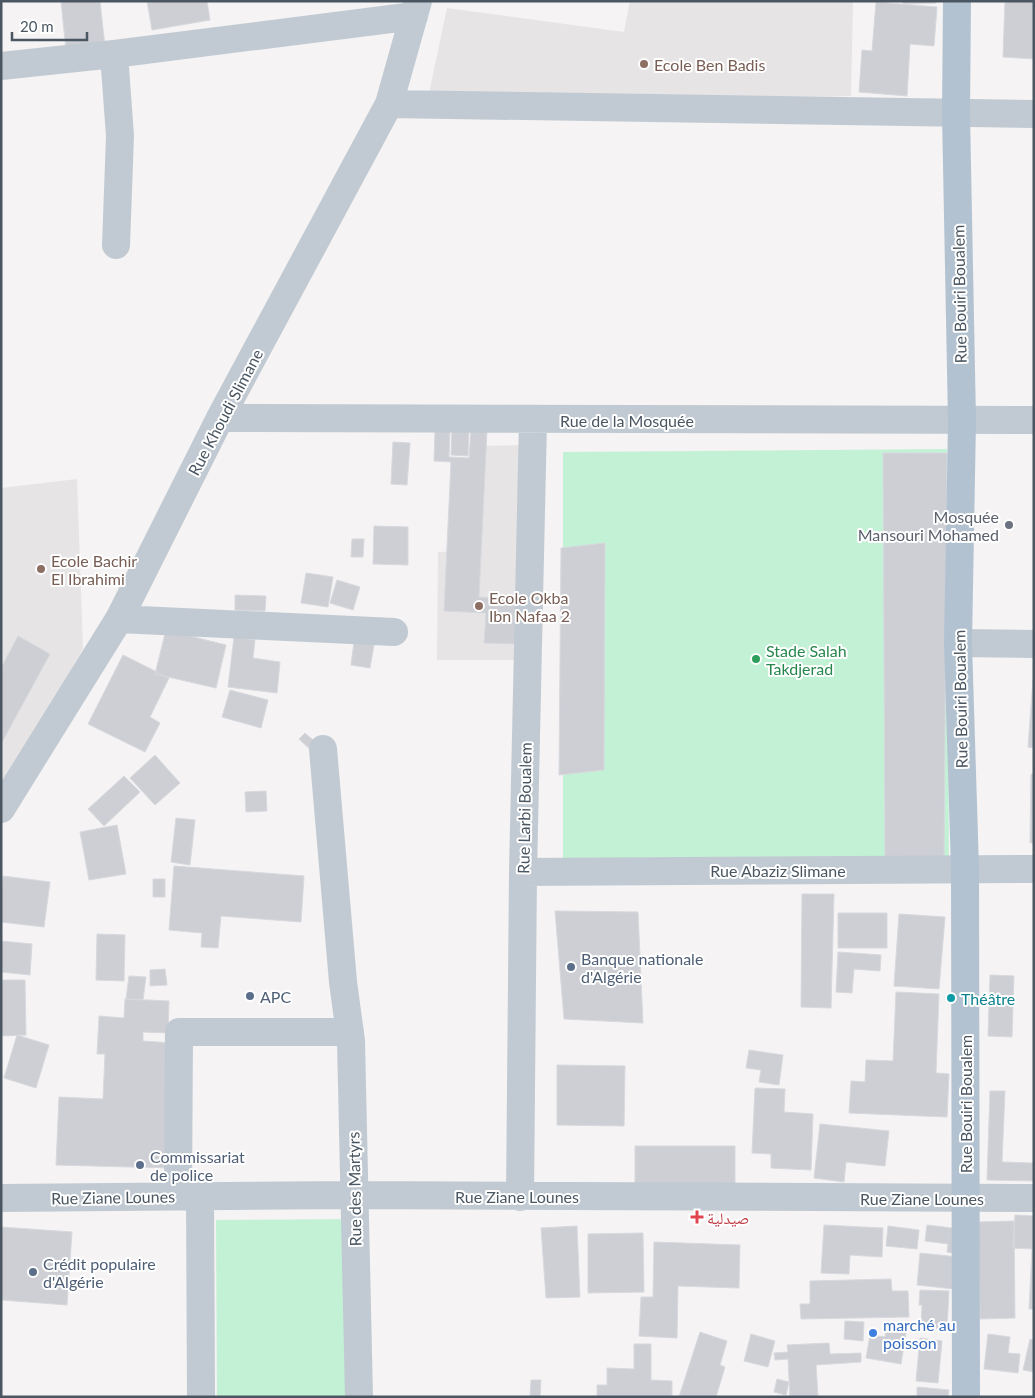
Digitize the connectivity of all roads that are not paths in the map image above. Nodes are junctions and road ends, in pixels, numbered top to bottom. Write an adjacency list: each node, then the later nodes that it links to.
1 (957, 1): 6 (main road, Rue Bouiri Boualem)
2 (416, 9): 3 (street); 5 (street, Rue Khoudi Slimane)
3 (114, 54): 4 (street); 8 (street)
4 (1, 66)
5 (389, 104): 6 (street); 9 (street, Rue Khoudi Slimane)
6 (956, 113): 7 (street); 12 (main road, Rue Bouiri Boualem)
7 (1034, 114)
8 (116, 245)
9 (220, 418): 10 (street, Rue de la Mosquée); 13 (street, Rue Khoudi Slimane)
10 (533, 420): 12 (street, Rue de la Mosquée); 21 (street, Rue Larbi Boualem)
11 (1034, 420): 12 (street, Rue de la Mosquée)
12 (962, 421): 15 (main road, Rue Bouiri Boualem)
13 (119, 619): 14 (street); 18 (street, Rue Khoudi Slimane)
14 (394, 632)
15 (958, 643): 16 (street); 19 (main road, Rue Bouiri Boualem)
16 (1034, 644)
17 (323, 749): 22 (street, Rue des Martyrs)
18 (1, 809)
19 (965, 868): 20 (street, Rue Abaziz Slimane); 21 (street, Rue Abaziz Slimane); 27 (main road, Rue Bouiri Boualem)
20 (1034, 869)
21 (522, 872): 25 (street, Rue Larbi Boualem)
22 (350, 1032): 23 (street, Rue des Martyrs); 24 (street)
23 (353, 1195): 24 (street, Rue Ziane Lounes); 25 (street, Rue Ziane Lounes); 30 (street, Rue des Martyrs)
24 (189, 1196): 26 (street, Rue Ziane Lounes); 29 (street)
25 (520, 1197): 27 (street, Rue Ziane Lounes)
26 (1, 1198)
27 (965, 1198): 28 (street, Rue Ziane Lounes); 31 (main road, Rue Bouiri Boualem)
28 (1034, 1198)
29 (201, 1397)
30 (359, 1397)
31 (966, 1397)

